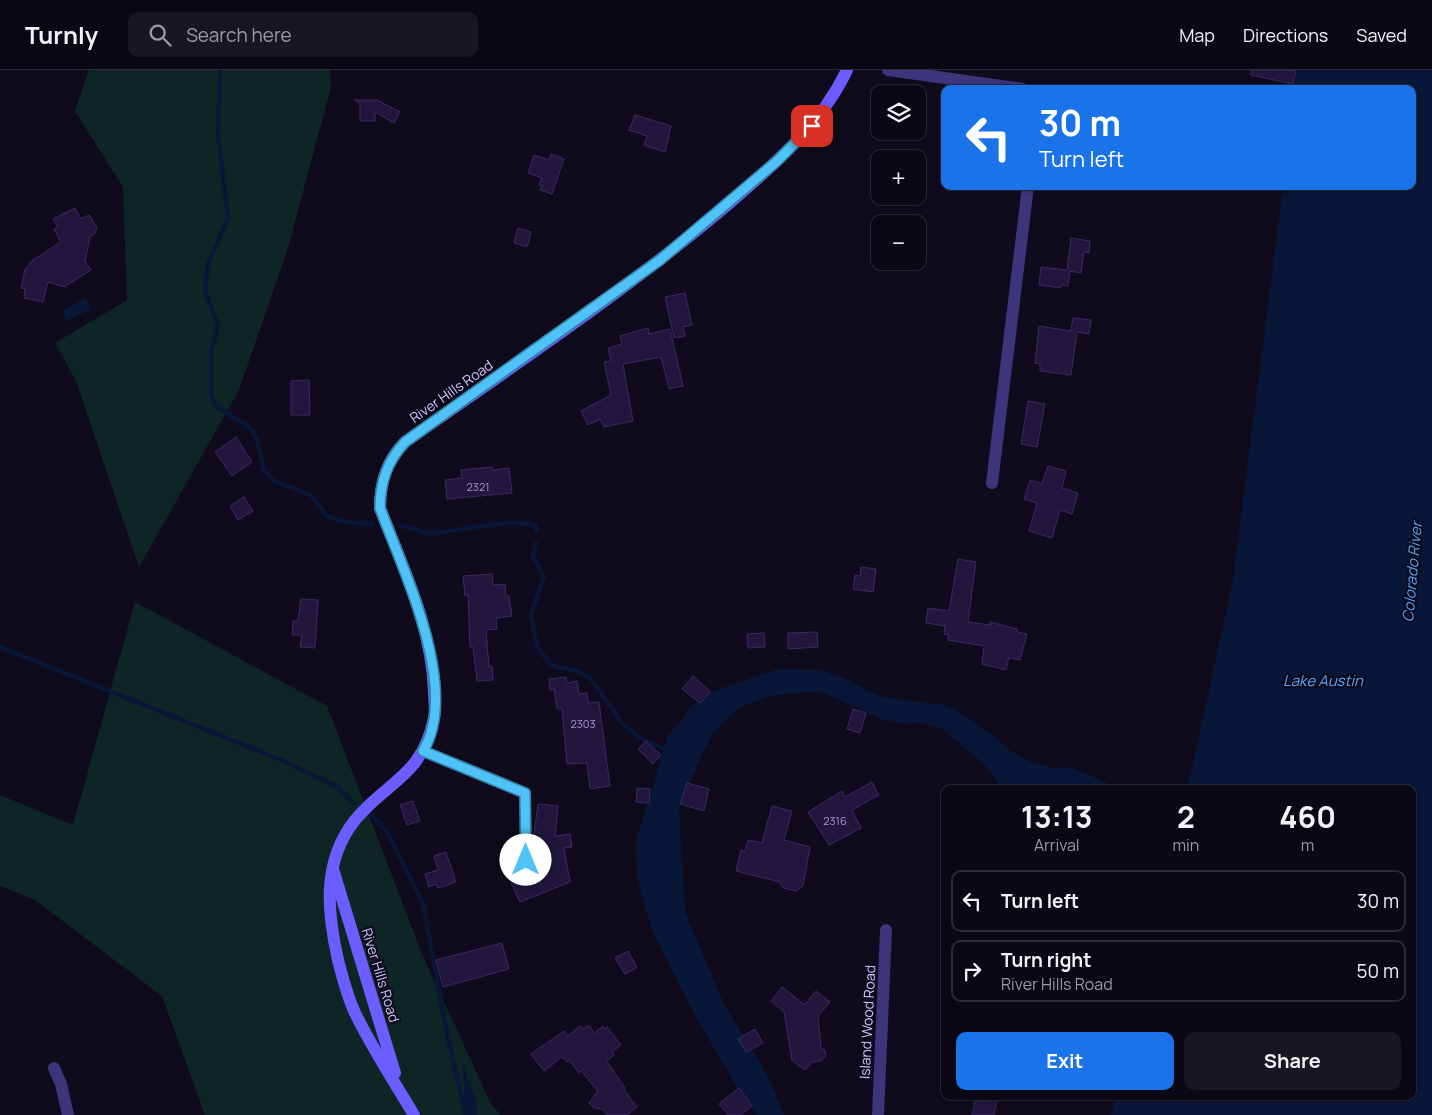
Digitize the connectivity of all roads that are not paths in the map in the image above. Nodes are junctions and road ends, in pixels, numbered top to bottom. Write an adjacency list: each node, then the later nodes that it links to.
1 (847, 70): 6 (street, River Hills Road)
2 (888, 70): 3 (street)
3 (995, 85)
4 (1028, 190): 5 (street)
5 (992, 483)
6 (423, 751): 7 (street); 8 (street, River Hills Road)
7 (526, 860)
8 (332, 867): 11 (street, River Hills Road); 11 (street, River Hills Road)
9 (886, 930): 14 (street, Island Wood Road)
10 (54, 1068): 12 (street)
11 (400, 1092): 13 (street, River Hills Road)
12 (68, 1115)
13 (414, 1115)
14 (878, 1115)

